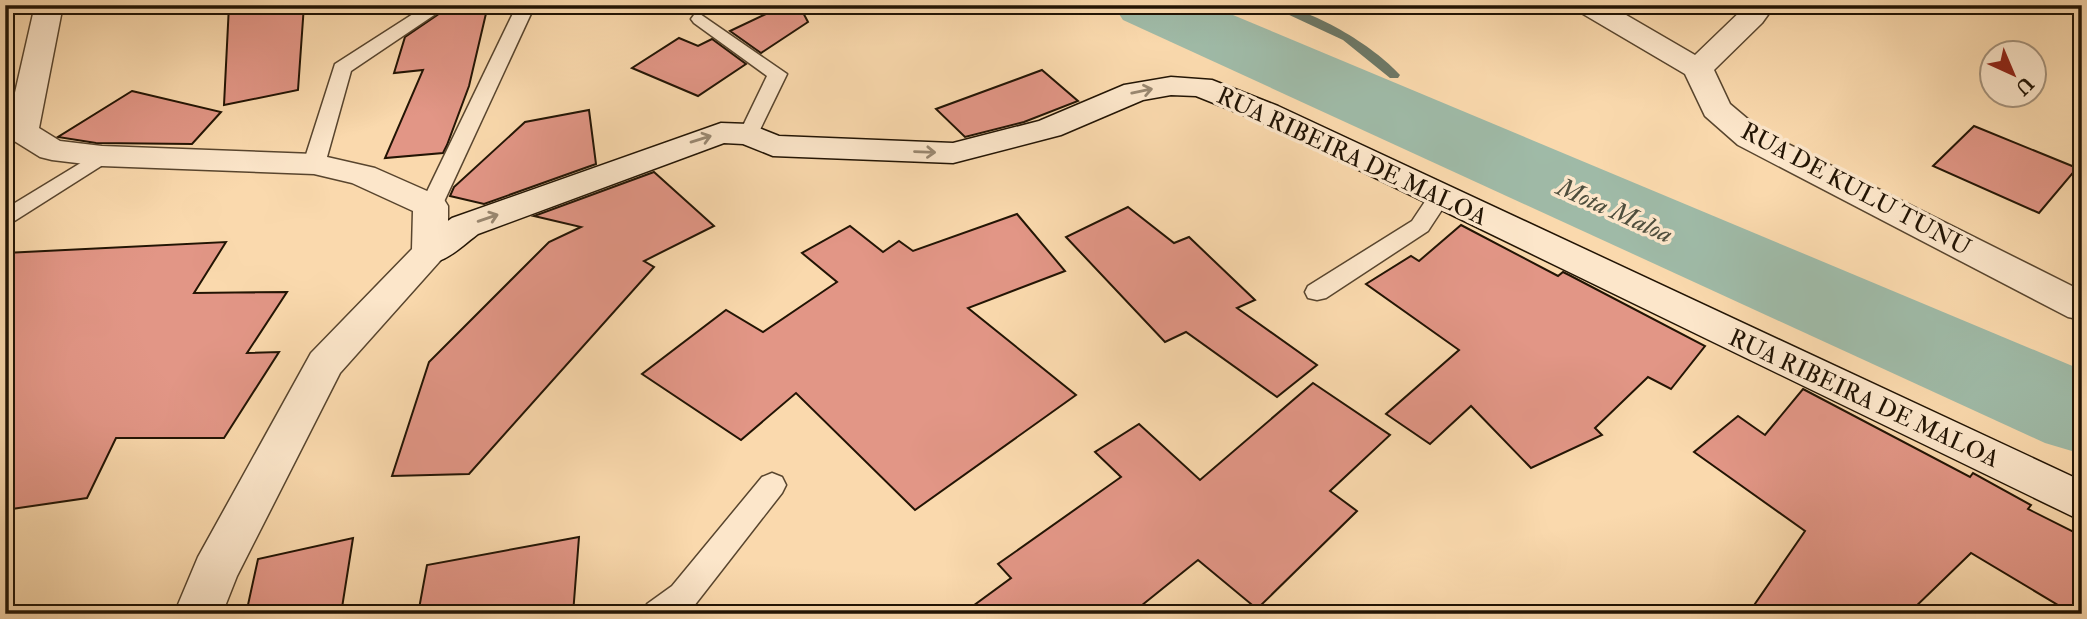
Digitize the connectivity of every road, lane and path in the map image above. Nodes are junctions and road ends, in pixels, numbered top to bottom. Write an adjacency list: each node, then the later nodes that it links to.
1 (49, 5): 9 (street)
2 (440, 5): 10 (lane)
3 (527, 5): 12 (lane)
4 (1588, 5): 7 (street)
5 (1761, 5): 7 (street)
6 (701, 19): 8 (lane)
7 (1698, 69): 16 (street, RUA DE KULU TUNU)
8 (749, 134): 11 (street, RUA RIBEIRA DE MALOA, one-way to 11); 14 (street, RUA RIBEIRA DE MALOA, one-way to 8)
9 (102, 156): 10 (street); 13 (lane)
10 (314, 164): 12 (street)
11 (1440, 196): 15 (lane); 18 (street, RUA RIBEIRA DE MALOA)
12 (431, 206): 14 (street)
13 (5, 220)
14 (430, 252): 19 (street, RUA RIBEIRA DE MALOA)
15 (1317, 292)
16 (2082, 307)
17 (772, 485): 20 (lane)
18 (2082, 502)
19 (198, 614)
20 (658, 614)

